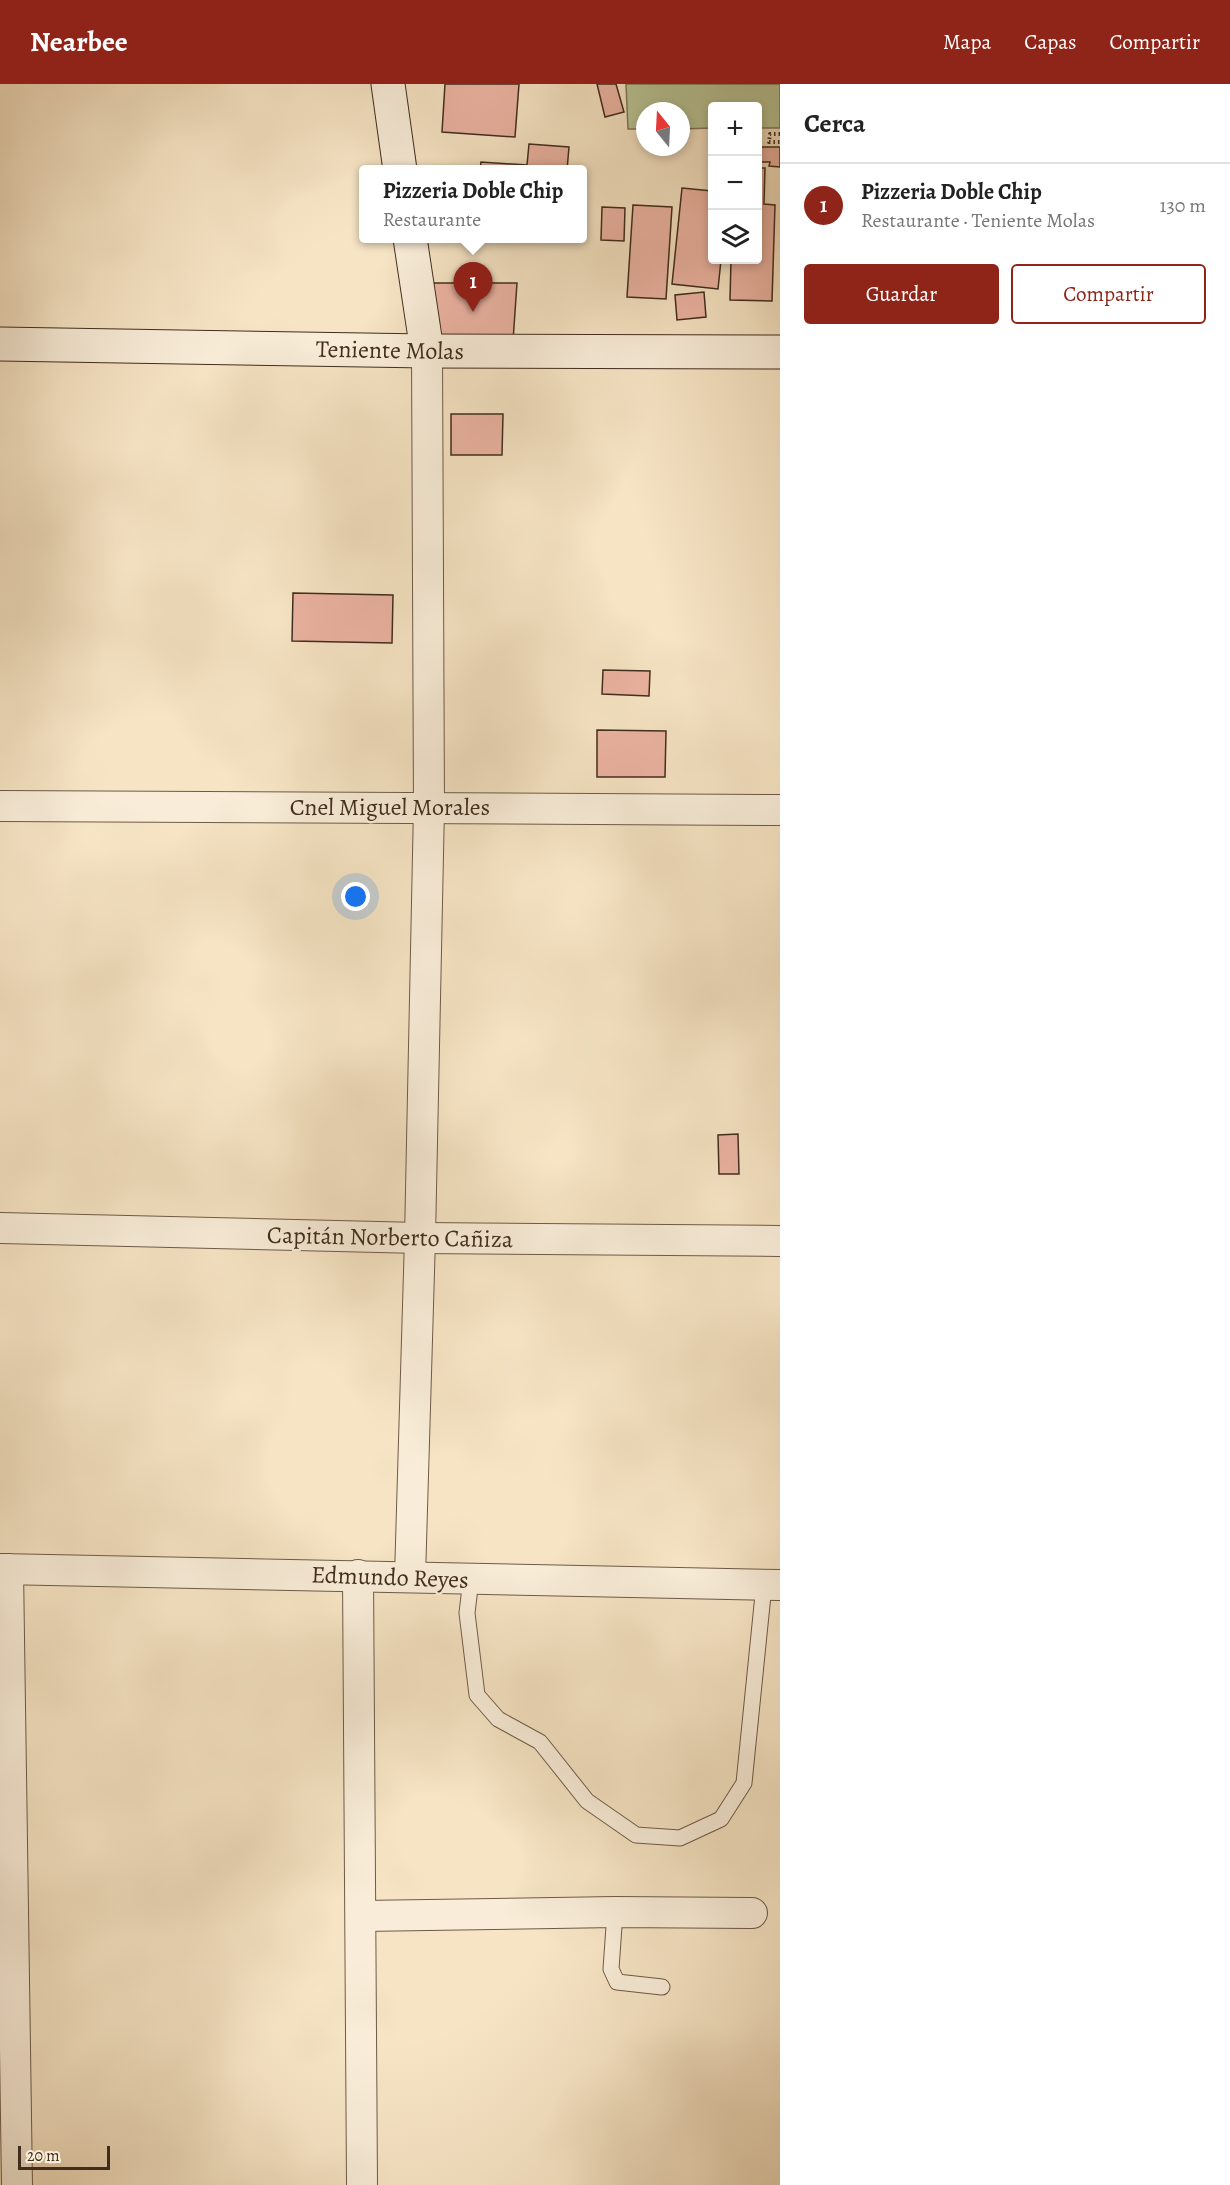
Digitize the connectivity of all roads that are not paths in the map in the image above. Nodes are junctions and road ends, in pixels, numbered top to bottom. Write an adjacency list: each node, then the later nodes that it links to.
1 (388, 84): 2 (street)
2 (399, 165)
3 (411, 243): 5 (street)
4 (0, 344): 5 (street, Teniente Molas)
5 (427, 351): 6 (street, Teniente Molas); 8 (street)
6 (780, 352)
7 (0, 806): 8 (street, Cnel Miguel Morales)
8 (429, 807): 9 (street, Cnel Miguel Morales); 11 (street)
9 (780, 810)
10 (0, 1228): 11 (street, Capitán Norberto Cañiza)
11 (420, 1238): 12 (street, Capitán Norberto Cañiza); 15 (street)
12 (780, 1241)
13 (4, 1569): 14 (street, Edmundo Reyes); 22 (street)
14 (358, 1575): 15 (street, Edmundo Reyes); 20 (street)
15 (410, 1577): 16 (street, Edmundo Reyes)
16 (471, 1579): 17 (street, Edmundo Reyes); 17 (lane)
17 (772, 1585)
18 (615, 1912): 19 (street); 20 (street); 21 (lane)
19 (752, 1913)
20 (362, 1916): 23 (street)
21 (662, 1988)
22 (17, 2185)
23 (362, 2185)

